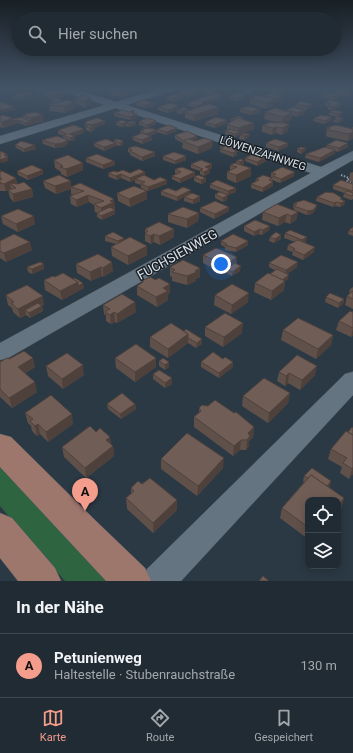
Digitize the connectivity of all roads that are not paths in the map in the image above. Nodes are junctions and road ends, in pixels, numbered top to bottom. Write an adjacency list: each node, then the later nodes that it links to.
1 (79, 116): 3 (street)
2 (151, 116): 5 (street, LÖWENZAHNWEG)
3 (0, 140)
4 (353, 155): 5 (street, FUCHSIENWEG)
5 (330, 173): 6 (street, FUCHSIENWEG)
6 (0, 353)
7 (353, 380): 12 (street)
8 (0, 446): 11 (main road)
9 (0, 530): 10 (main road)
10 (42, 581)
11 (132, 581)
12 (159, 581)

